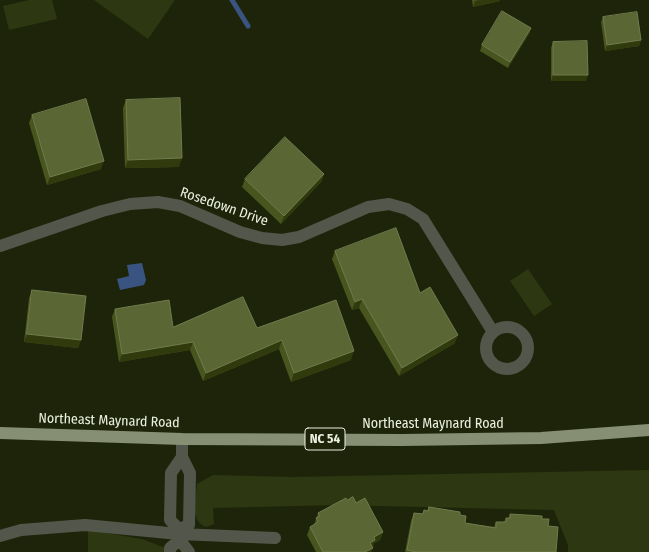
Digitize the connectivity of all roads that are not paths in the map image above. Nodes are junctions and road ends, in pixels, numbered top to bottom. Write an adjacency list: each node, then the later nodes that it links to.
1 (0, 246): 2 (street, Rosedown Drive)
2 (493, 332)
3 (649, 430): 5 (main road, Northeast Maynard Road / NC 54)
4 (0, 433): 5 (main road, Northeast Maynard Road / NC 54)
5 (182, 439): 6 (street)
6 (182, 457): 7 (street); 7 (street)
7 (180, 534): 8 (street); 9 (street); 10 (street); 11 (street)
8 (0, 536)
9 (275, 538)
10 (170, 552)
11 (189, 552)

